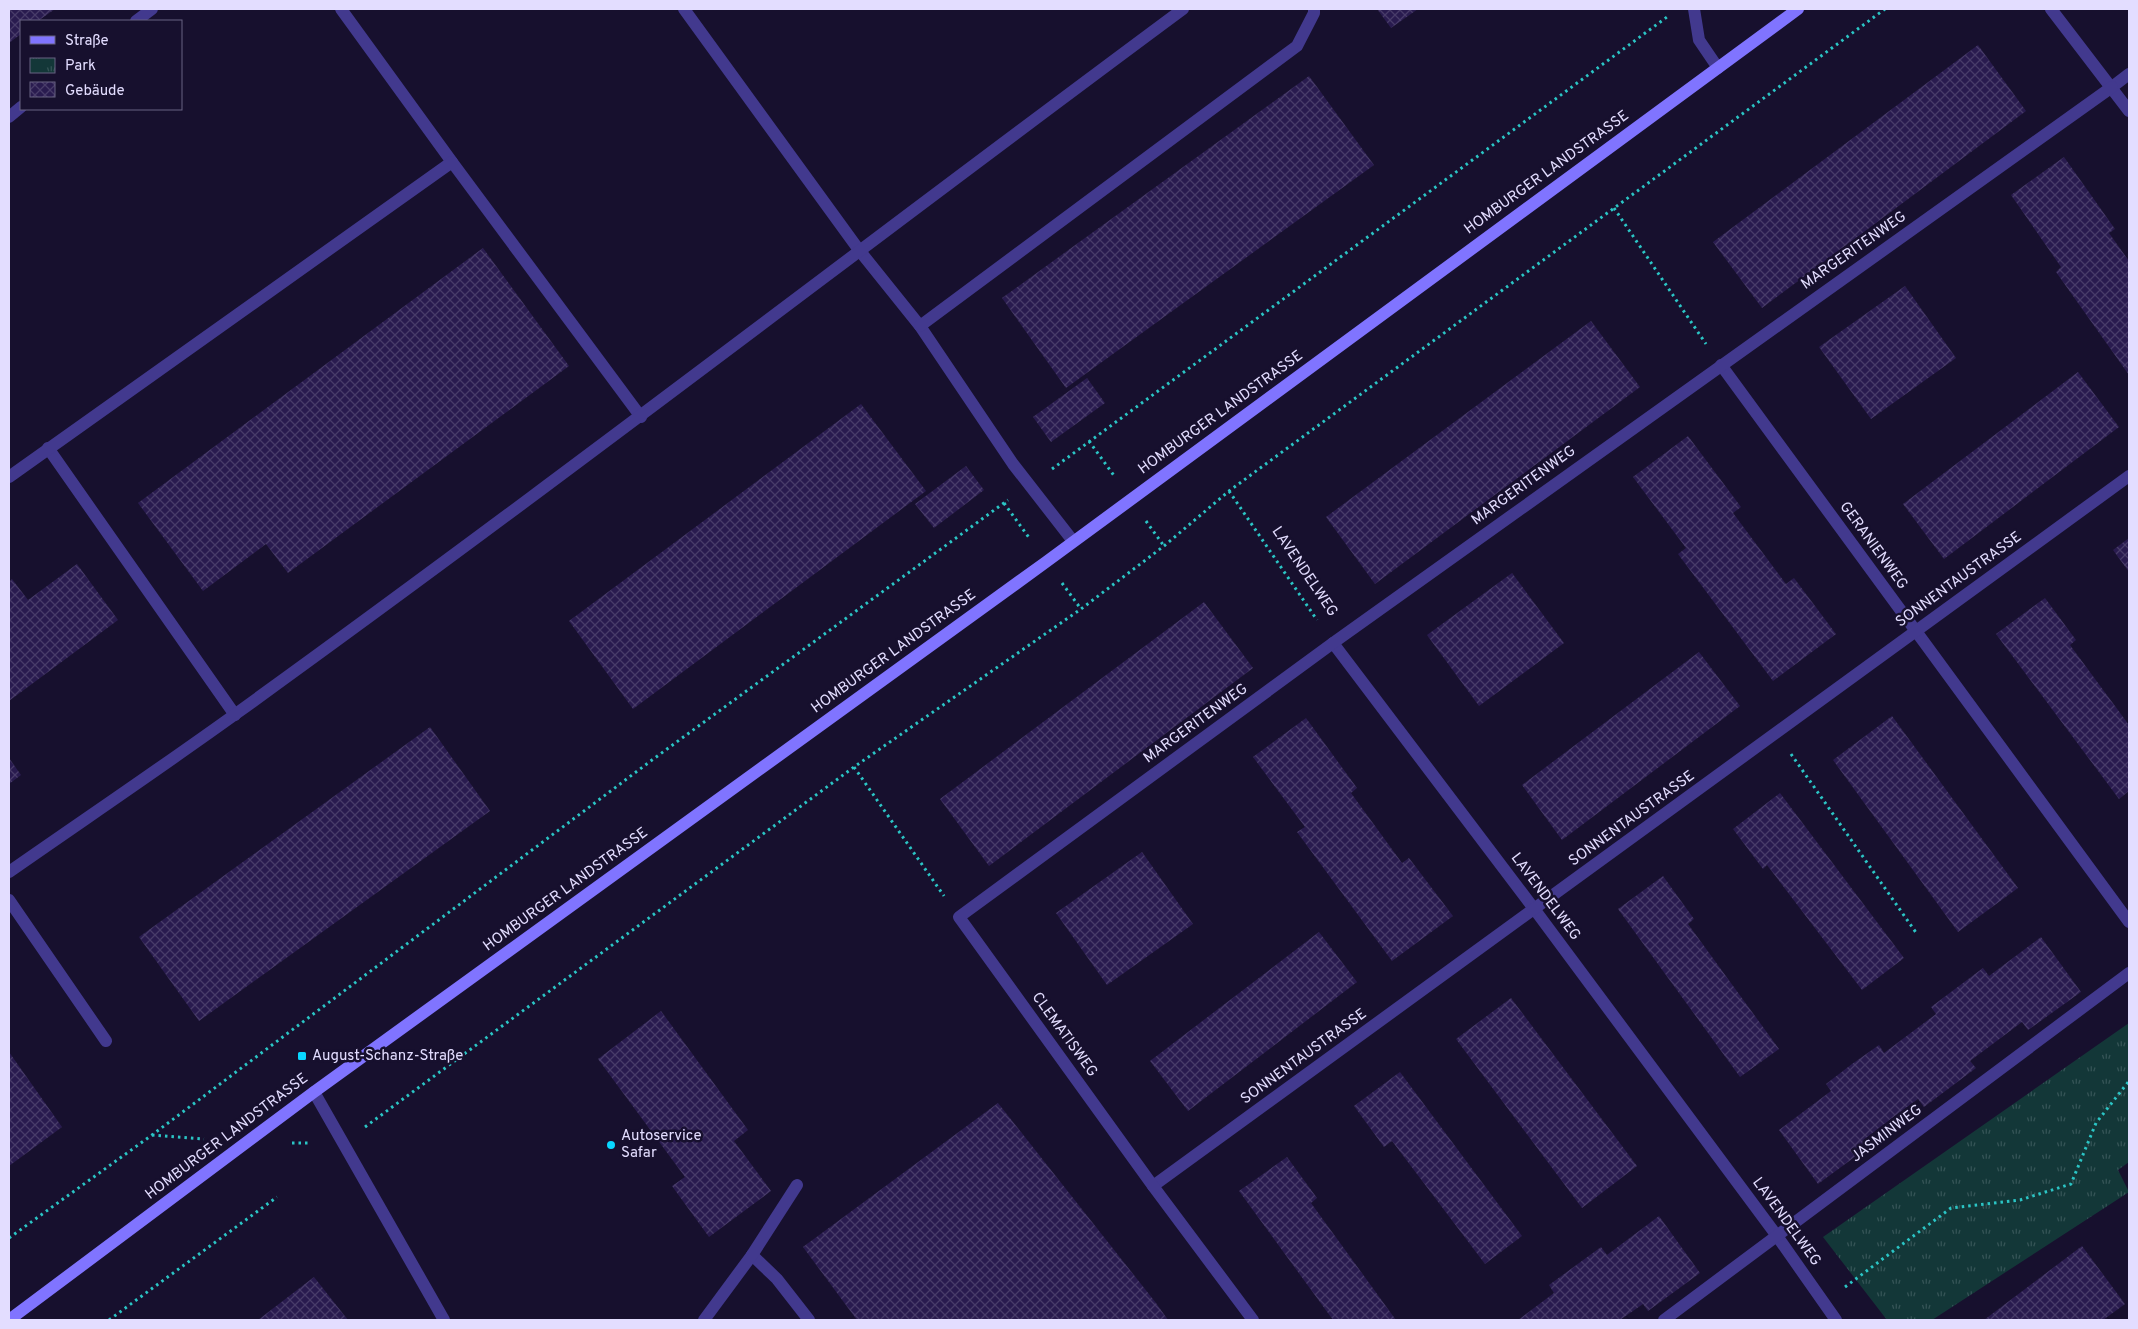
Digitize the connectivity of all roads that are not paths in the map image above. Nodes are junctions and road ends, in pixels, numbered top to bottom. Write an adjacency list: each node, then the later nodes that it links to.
1 (152, 9): 9 (street)
2 (341, 9): 16 (street)
3 (684, 9): 17 (street)
4 (1183, 9): 17 (street)
5 (1314, 9): 18 (street)
6 (1694, 9): 10 (street)
7 (1798, 9): 10 (street, HOMBURGER LANDSTRASSE)
8 (2051, 9): 12 (street)
9 (137, 20)
10 (1718, 68): 24 (street, HOMBURGER LANDSTRASSE)
11 (2129, 74): 12 (street, MARGERITENWEG)
12 (2112, 87): 14 (street); 19 (street, MARGERITENWEG)
13 (20, 109): 15 (street)
14 (2129, 111)
15 (9, 117)
16 (452, 162): 20 (street); 21 (street)
17 (859, 250): 18 (street); 20 (street)
18 (920, 326): 24 (street)
19 (1720, 365): 25 (street, GERANIENWEG); 26 (street, MARGERITENWEG)
20 (641, 417): 27 (street)
21 (48, 448): 23 (street); 27 (street)
22 (2129, 476): 25 (street, SONNENTAUSTRASSE)
23 (9, 477)
24 (1073, 541): 35 (street, HOMBURGER LANDSTRASSE)
25 (1916, 632): 30 (street, SONNENTAUSTRASSE); 32 (street, GERANIENWEG)
26 (1333, 643): 30 (street, LAVENDELWEG); 31 (street, MARGERITENWEG)
27 (235, 715): 28 (street)
28 (9, 872)
29 (9, 900): 34 (street)
30 (1535, 910): 37 (street, SONNENTAUSTRASSE); 38 (street, LAVENDELWEG)
31 (959, 917): 37 (street, CLEMATISWEG)
32 (2129, 922)
33 (2129, 973): 38 (street, JASMINWEG)
34 (106, 1041)
35 (314, 1092): 40 (street, HOMBURGER LANDSTRASSE); 41 (street)
36 (797, 1185): 39 (street)
37 (1153, 1186): 44 (street, CLEMATISWEG)
38 (1777, 1236): 45 (street, JASMINWEG); 46 (street, LAVENDELWEG)
39 (752, 1255): 42 (street); 43 (street)
40 (9, 1320)
41 (444, 1320)
42 (704, 1320)
43 (809, 1320)
44 (1253, 1320)
45 (1664, 1320)
46 (1836, 1320)

